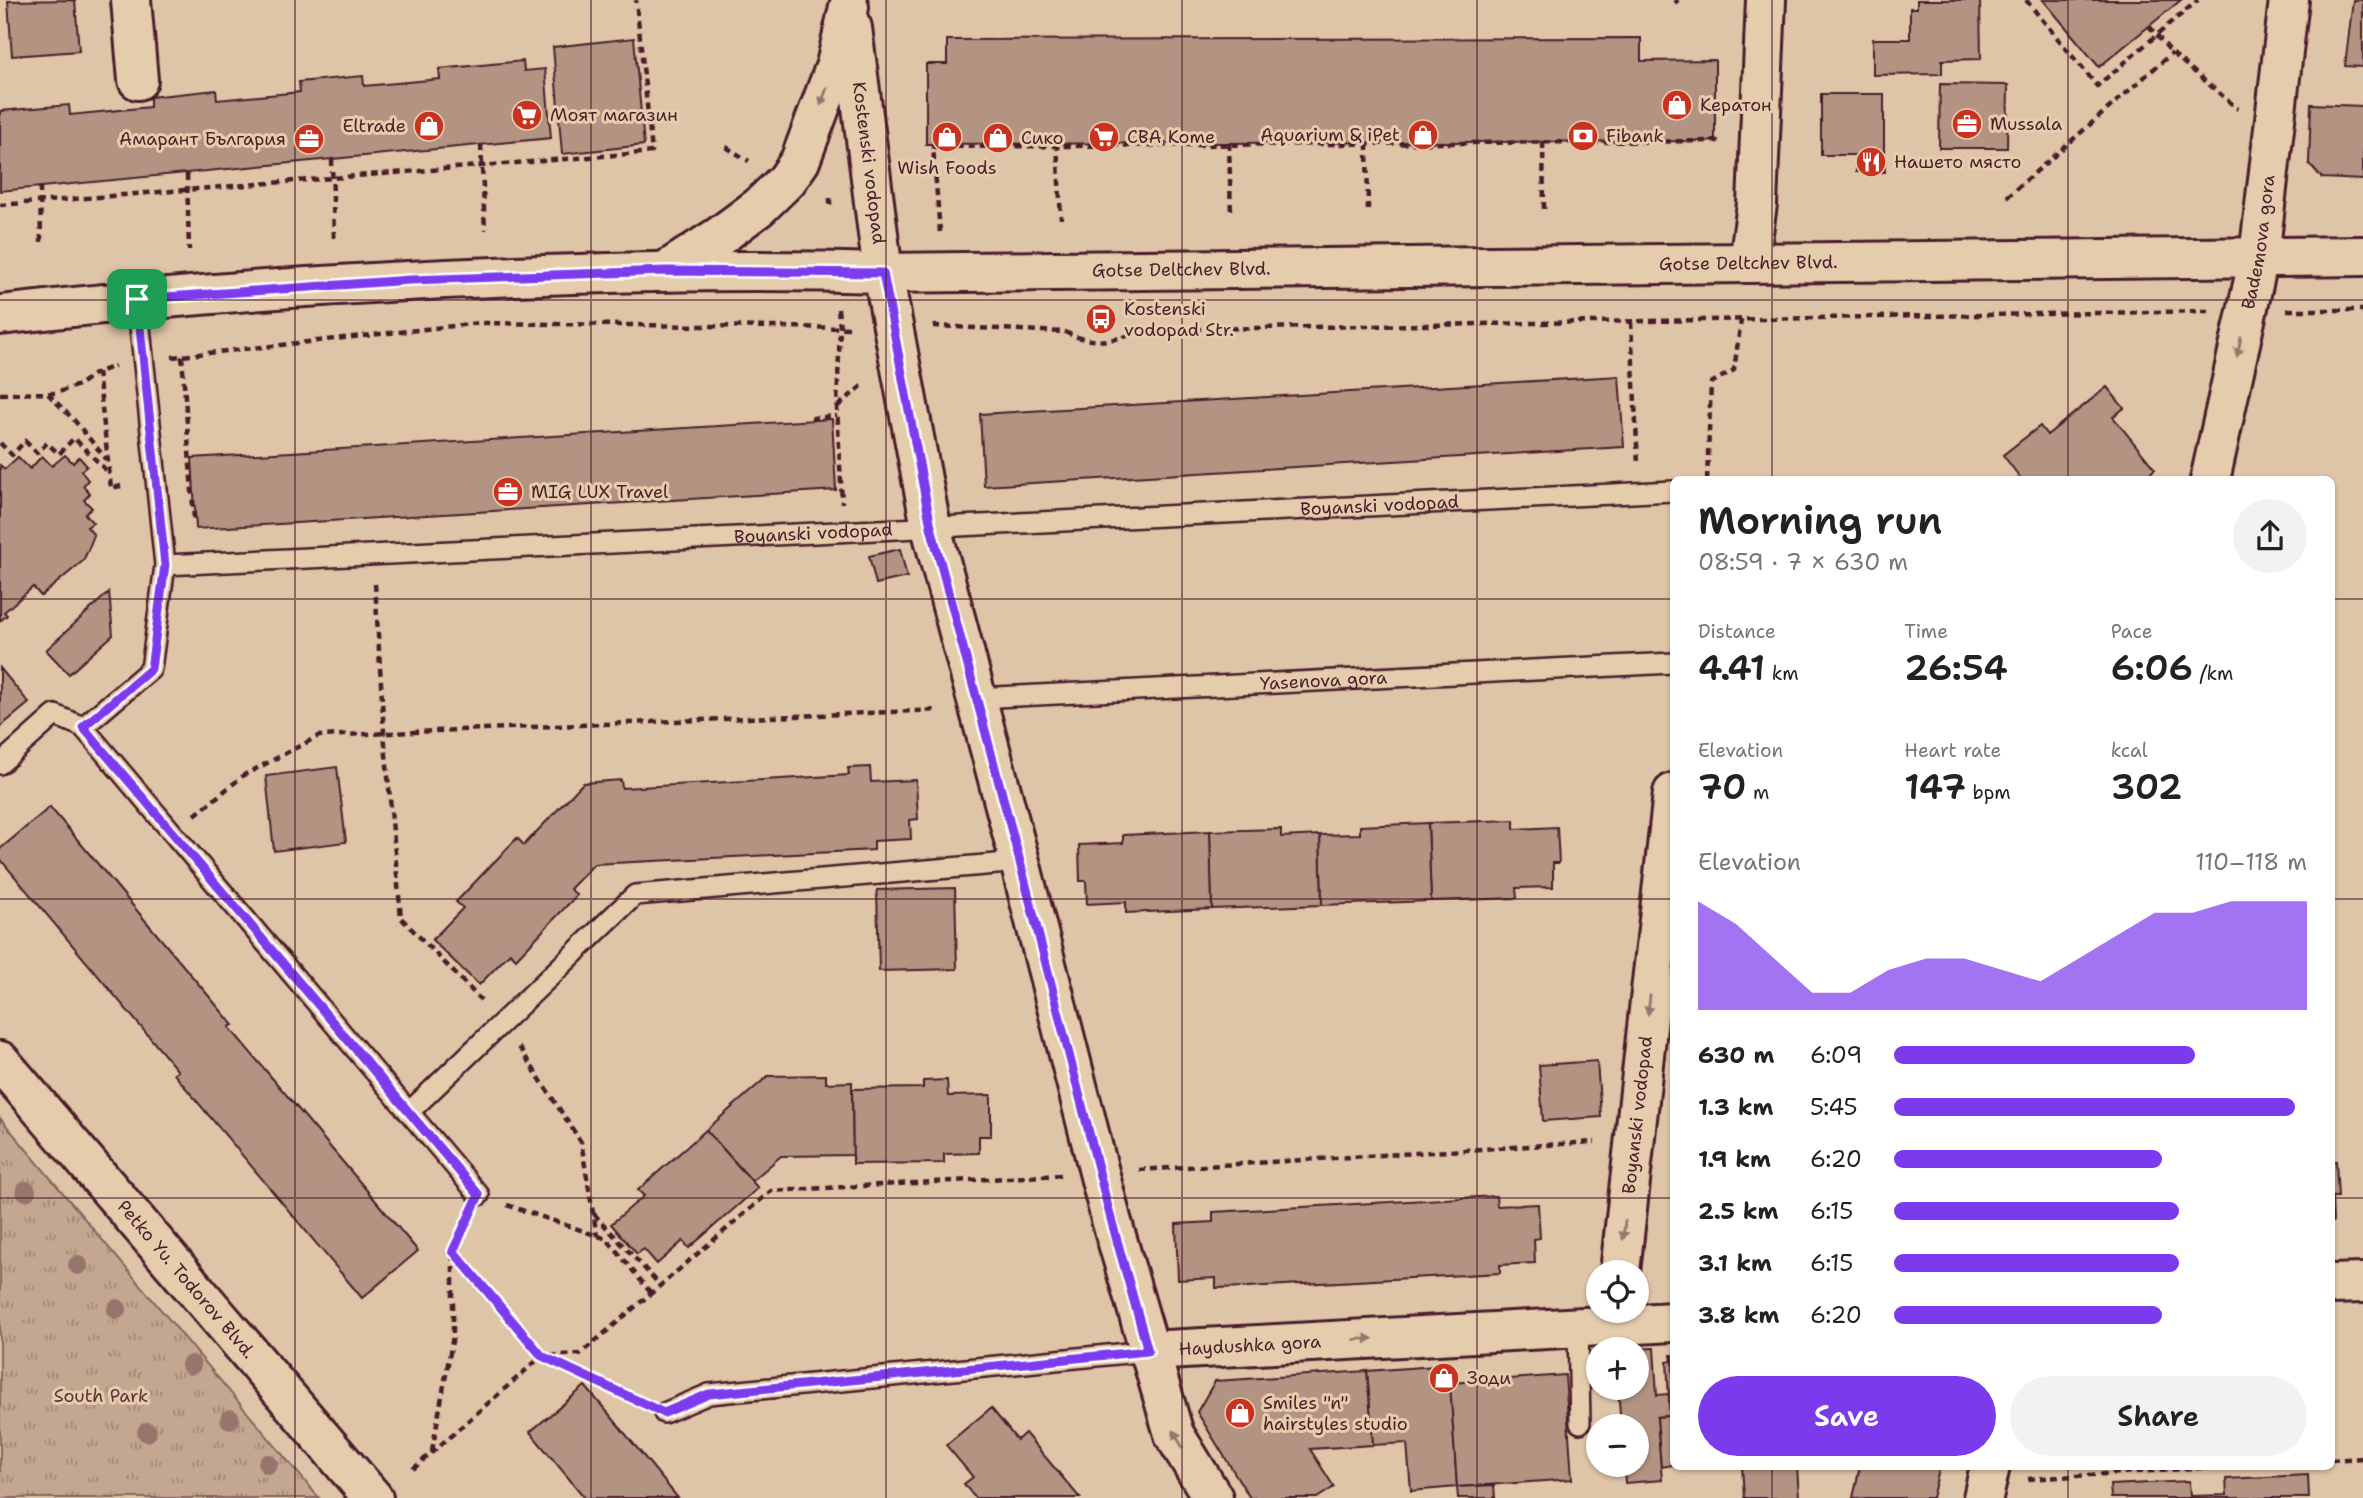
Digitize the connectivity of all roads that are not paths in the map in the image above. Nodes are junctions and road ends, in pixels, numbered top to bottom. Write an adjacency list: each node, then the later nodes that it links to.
1 (131, 0): 5 (street)
2 (1766, 0): 8 (street)
3 (2289, 0): 7 (street, Bademova gora)
4 (848, 3): 9 (street, one-way to 9); 10 (street, Kostenski vodopad)
5 (138, 80)
6 (2363, 256): 7 (street, Gotse Deltchev Blvd.)
7 (2259, 257): 8 (street, Gotse Deltchev Blvd.); 13 (street, Bademova gora, one-way to 13)
8 (1749, 262): 10 (street, Gotse Deltchev Blvd.)
9 (666, 271): 10 (street, Gotse Deltchev Blvd.); 11 (street, Gotse Deltchev Blvd.)
10 (883, 273): 15 (street, Kostenski vodopad)
11 (137, 299): 12 (street, Gotse Deltchev Blvd.); 16 (lane)
12 (0, 315)
13 (2211, 476)
14 (1670, 491): 15 (lane, Boyanski vodopad)
15 (931, 527): 16 (lane, Boyanski vodopad); 18 (street, Kostenski vodopad)
16 (165, 565): 19 (lane)
17 (1670, 663): 18 (lane, Yasenova gora)
18 (976, 698): 22 (street, Kostenski vodopad)
19 (83, 727): 20 (lane); 24 (lane)
20 (0, 764)
21 (1670, 820): 26 (street, Boyanski vodopad, one-way to 26)
22 (1020, 862): 24 (lane); 33 (street, Kostenski vodopad)
23 (0, 1062): 36 (street, Petko Yu. Todorov Blvd.)
24 (409, 1112): 25 (lane)
25 (479, 1195)
26 (1621, 1260)
27 (2363, 1283): 28 (street)
28 (2335, 1284)
29 (1586, 1322): 33 (street, Haydushka gora, one-way to 29)
30 (1649, 1322): 31 (street, Haydushka gora)
31 (1670, 1322)
32 (1603, 1323): 35 (lane)
33 (1148, 1351): 34 (lane, Haydushka gora); 37 (street, Kostenski vodopad, one-way to 33)
34 (664, 1413)
35 (1580, 1423)
36 (373, 1498)
37 (1213, 1498)

